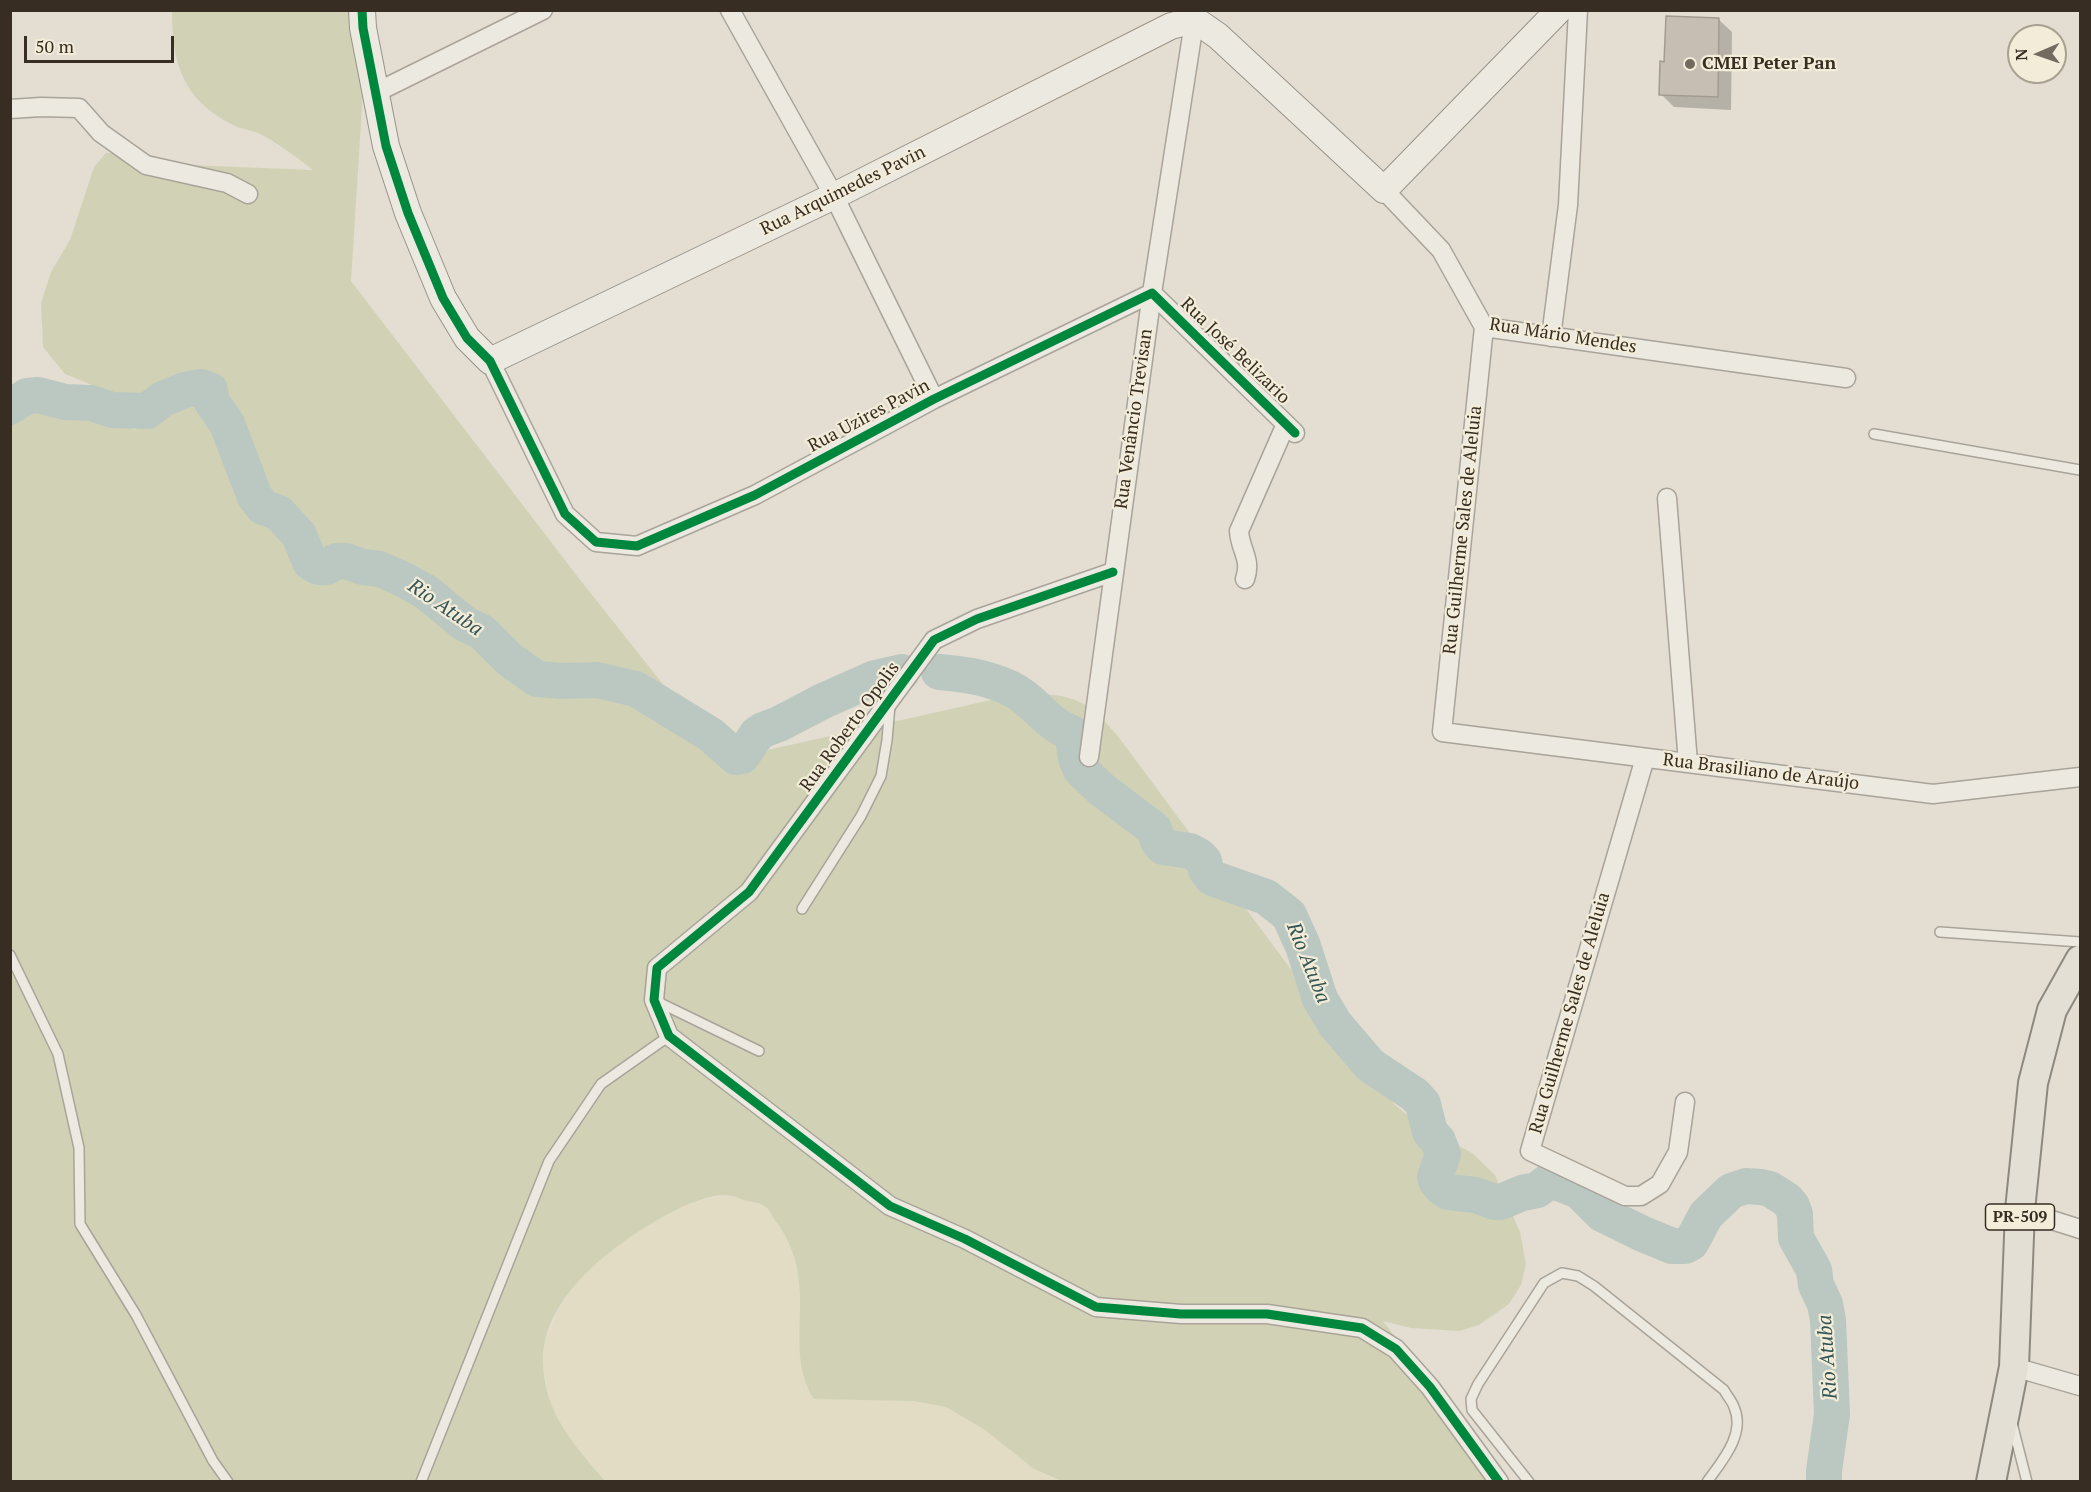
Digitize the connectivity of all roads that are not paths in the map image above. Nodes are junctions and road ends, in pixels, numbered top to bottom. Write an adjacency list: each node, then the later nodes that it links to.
1 (362, 10): 7 (street)
2 (543, 10): 7 (street)
3 (730, 10): 11 (street)
4 (1559, 10): 9 (street)
5 (1578, 10): 14 (street)
6 (1196, 15): 9 (street, Rua Mário Mendes); 11 (street, Rua Arquimedes Pavin); 12 (street, Rua Venâncio Trevisan)
7 (375, 93): 15 (street)
8 (10, 109): 10 (street)
9 (1384, 190): 13 (street, Rua Mário Mendes)
10 (248, 194)
11 (834, 196): 15 (street, Rua Arquimedes Pavin); 17 (street)
12 (1152, 293): 17 (street, Rua Uzires Pavin); 21 (street, Rua Venâncio Trevisan); 22 (street, Rua José Belizario)
13 (1484, 327): 14 (street, Rua Mário Mendes); 24 (street, Rua Guilherme Sales de Aleluia)
14 (1551, 337): 16 (street, Rua Mário Mendes)
15 (490, 361): 17 (street, Rua Uzires Pavin)
16 (1846, 378)
17 (934, 399)
18 (1874, 434): 19 (lane)
19 (2080, 470)
20 (1667, 498): 27 (street)
21 (1113, 572): 23 (street, Rua Roberto Opolis); 25 (street, Rua Venâncio Trevisan)
22 (1245, 579)
23 (890, 700): 29 (lane); 34 (street, Rua Roberto Opolis)
24 (1442, 732): 26 (street, Rua Brasiliano de Araújo)
25 (1089, 757)
26 (1645, 758): 27 (street, Rua Brasiliano de Araújo); 37 (street, Rua Guilherme Sales de Aleluia)
27 (1688, 763): 28 (street, Rua Brasiliano de Araújo)
28 (2080, 777)
29 (802, 909)
30 (1940, 932): 31 (lane)
31 (2080, 942)
32 (10, 955): 43 (lane)
33 (2080, 960): 38 (main road, PR-509)
34 (654, 1000): 35 (street); 36 (lane)
35 (669, 1036): 44 (lane); 45 (street)
36 (759, 1051)
37 (1685, 1102)
38 (2020, 1210): 39 (street); 40 (main road, PR-509)
39 (2080, 1229)
40 (2014, 1367): 41 (street); 42 (main road, PR-509)
41 (2080, 1386)
42 (2006, 1405): 48 (main road, PR-509); 49 (lane)
43 (228, 1482)
44 (421, 1482)
45 (1499, 1482)
46 (1529, 1482): 47 (lane)
47 (1707, 1482)
48 (1991, 1482)
49 (2027, 1482)

